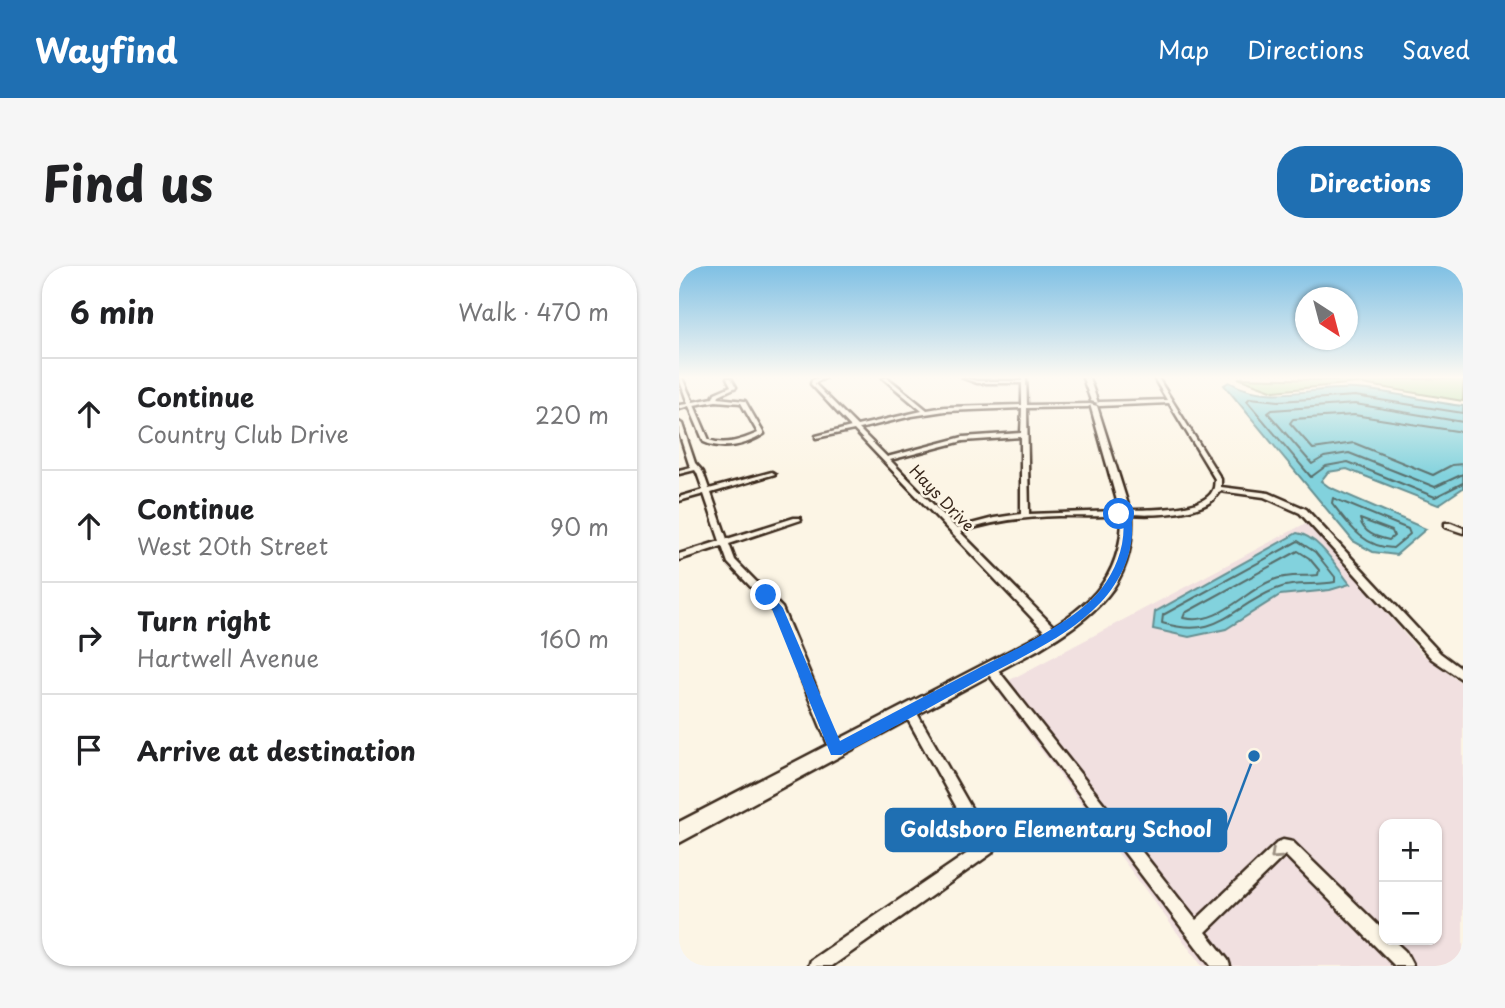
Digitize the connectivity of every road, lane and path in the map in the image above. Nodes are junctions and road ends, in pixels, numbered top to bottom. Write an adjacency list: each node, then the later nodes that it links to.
1 (694, 411): 2 (street)
2 (748, 411)
3 (838, 411): 10 (street, Hays Drive)
4 (925, 411): 5 (street); 10 (street)
5 (932, 411)
6 (1024, 411): 11 (street)
7 (1095, 411): 20 (street)
8 (1177, 411): 17 (street)
9 (679, 424): 14 (street)
10 (855, 428): 12 (street); 13 (street, Hays Drive)
11 (1024, 435): 13 (street); 21 (street)
12 (818, 437)
13 (885, 459): 24 (street, Hays Drive)
14 (696, 468): 15 (street); 18 (street)
15 (679, 472)
16 (772, 474): 18 (street)
17 (1218, 489): 20 (street); 30 (street)
18 (707, 492): 19 (street); 26 (street)
19 (679, 499)
20 (1125, 512): 21 (street); 28 (street)
21 (1025, 516): 24 (street)
22 (797, 520): 26 (street)
23 (1448, 524): 25 (street)
24 (954, 531): 28 (street, Hays Drive)
25 (1463, 531)
26 (723, 543): 27 (street); 32 (street)
27 (679, 557)
28 (1054, 634): 29 (street)
29 (990, 668): 31 (street); 34 (street)
30 (1463, 677)
31 (910, 712): 32 (street); 35 (street)
32 (836, 750): 33 (street)
33 (679, 833)
34 (1195, 932): 36 (street); 37 (street, one-way to 34)
35 (817, 966)
36 (1222, 966)
37 (1405, 966)

